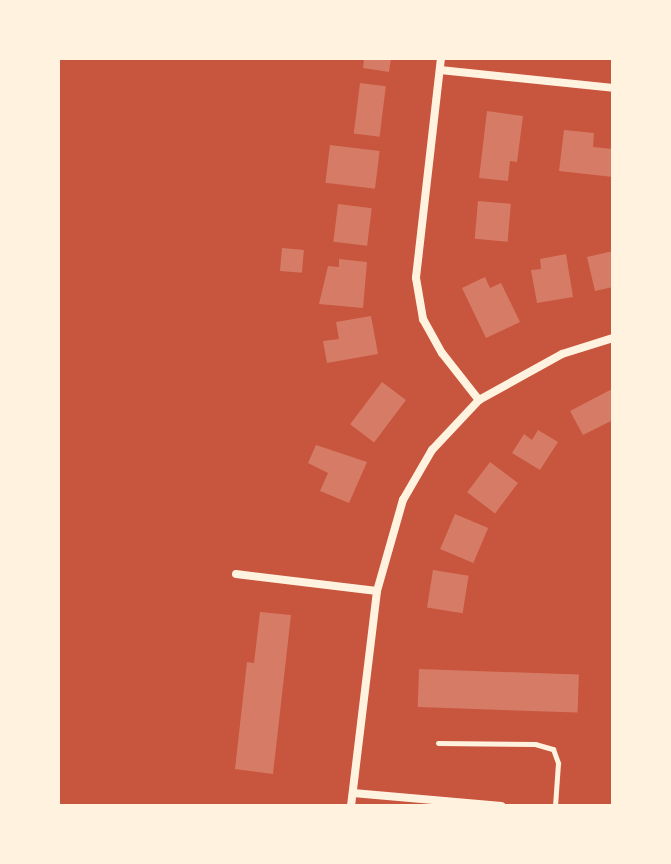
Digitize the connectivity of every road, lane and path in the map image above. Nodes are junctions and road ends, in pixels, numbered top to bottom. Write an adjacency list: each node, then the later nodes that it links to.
1 (441, 58): 2 (street)
2 (440, 70): 3 (street); 5 (street)
3 (613, 88)
4 (613, 338): 5 (street)
5 (479, 400): 7 (street)
6 (236, 574): 7 (street)
7 (377, 591): 9 (street)
8 (438, 743): 12 (lane)
9 (353, 793): 10 (street); 11 (street)
10 (351, 806)
11 (501, 806)
12 (555, 806)

